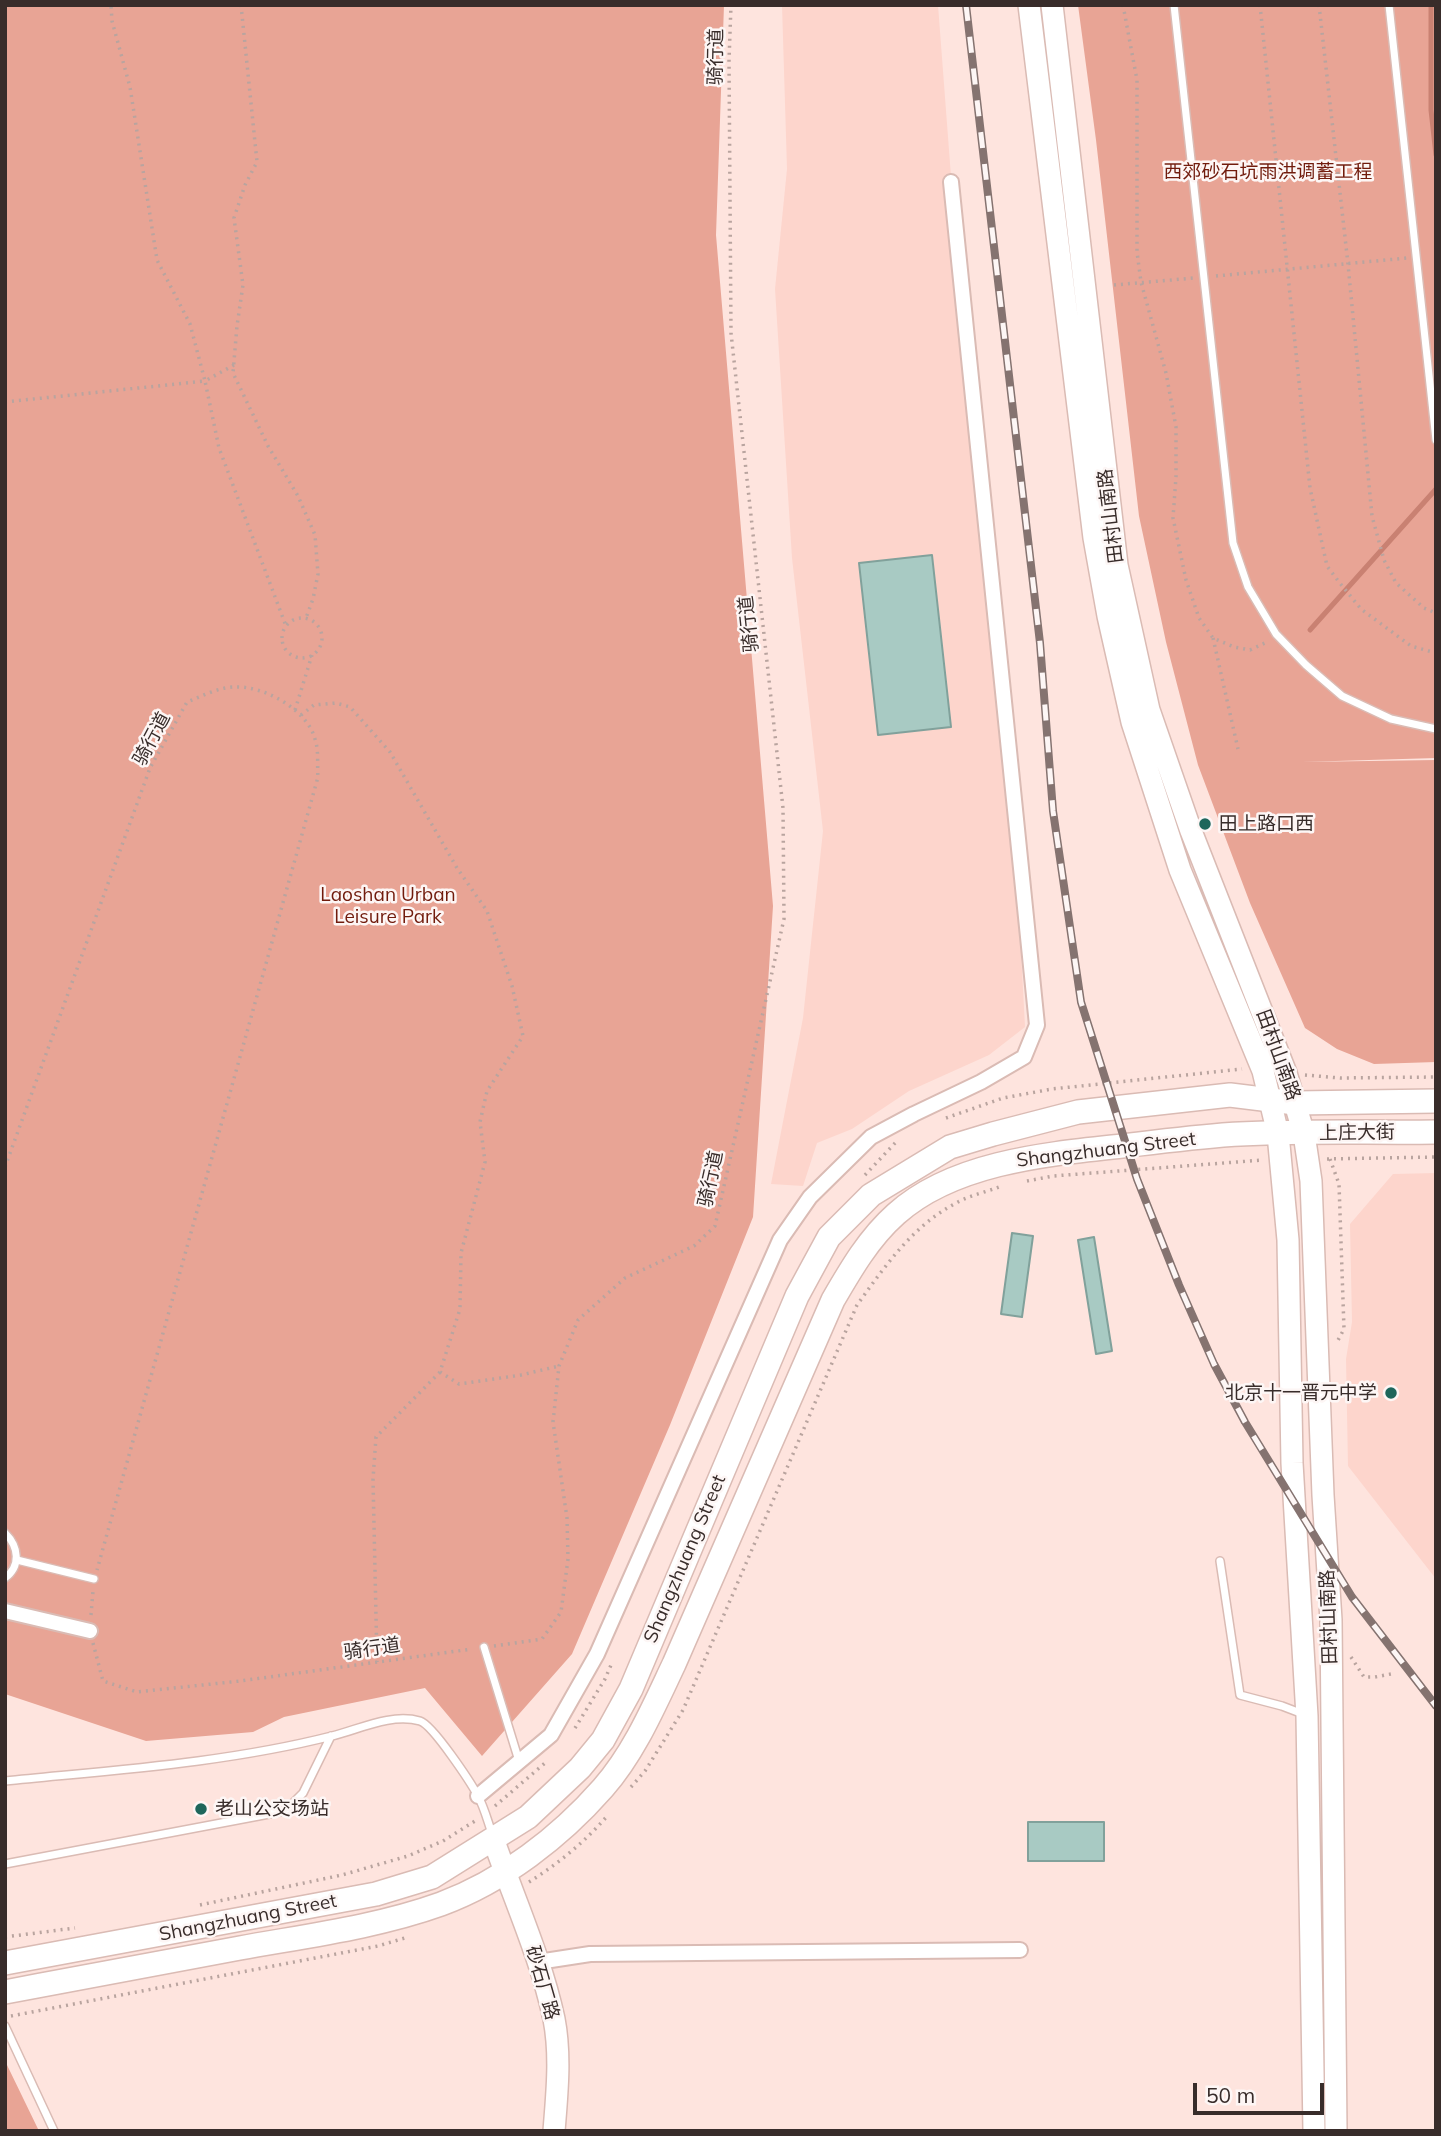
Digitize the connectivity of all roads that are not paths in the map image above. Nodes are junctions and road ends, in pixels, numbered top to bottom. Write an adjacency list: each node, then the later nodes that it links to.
1 (1030, 5): 8 (main road, 田村山南路)
2 (1052, 5): 10 (main road, 田村山南路)
3 (1174, 5): 7 (lane)
4 (1389, 5): 6 (lane)
5 (951, 182): 24 (street)
6 (1436, 440)
7 (1436, 729)
8 (1270, 1101): 10 (main road, Shangzhuang Street); 12 (main road, 田村山南路); 27 (main road, Shangzhuang Street)
9 (1436, 1101): 10 (main road, 上庄大街)
10 (1295, 1102): 13 (main road, 田村山南路)
11 (1436, 1132): 13 (main road, 上庄大街)
12 (1278, 1134): 13 (main road, 上庄大街); 22 (main road, 田村山南路); 29 (main road, Shangzhuang Street)
13 (1304, 1134): 38 (main road, 田村山南路)
14 (5, 1533): 15 (lane)
15 (17, 1560): 17 (lane); 18 (lane)
16 (1220, 1561): 22 (lane)
17 (5, 1578)
18 (94, 1580)
19 (5, 1611): 20 (street)
20 (90, 1631)
21 (484, 1647): 24 (lane)
22 (1307, 1716): 37 (main road, 田村山南路)
23 (331, 1736): 25 (lane); 26 (lane); 28 (lane)
24 (519, 1762): 26 (street)
25 (5, 1781)
26 (478, 1796): 27 (lane)
27 (494, 1841): 29 (main road, 砂石厂路); 32 (main road, Shangzhuang Street)
28 (5, 1864)
29 (505, 1872): 31 (main road, 砂石厂路); 33 (main road, Shangzhuang Street)
30 (1020, 1950): 31 (street)
31 (538, 1962): 36 (main road, 砂石厂路)
32 (5, 1963)
33 (5, 1992)
34 (5, 2026): 35 (lane)
35 (54, 2131)
36 (554, 2131)
37 (1314, 2131)
38 (1336, 2131)

